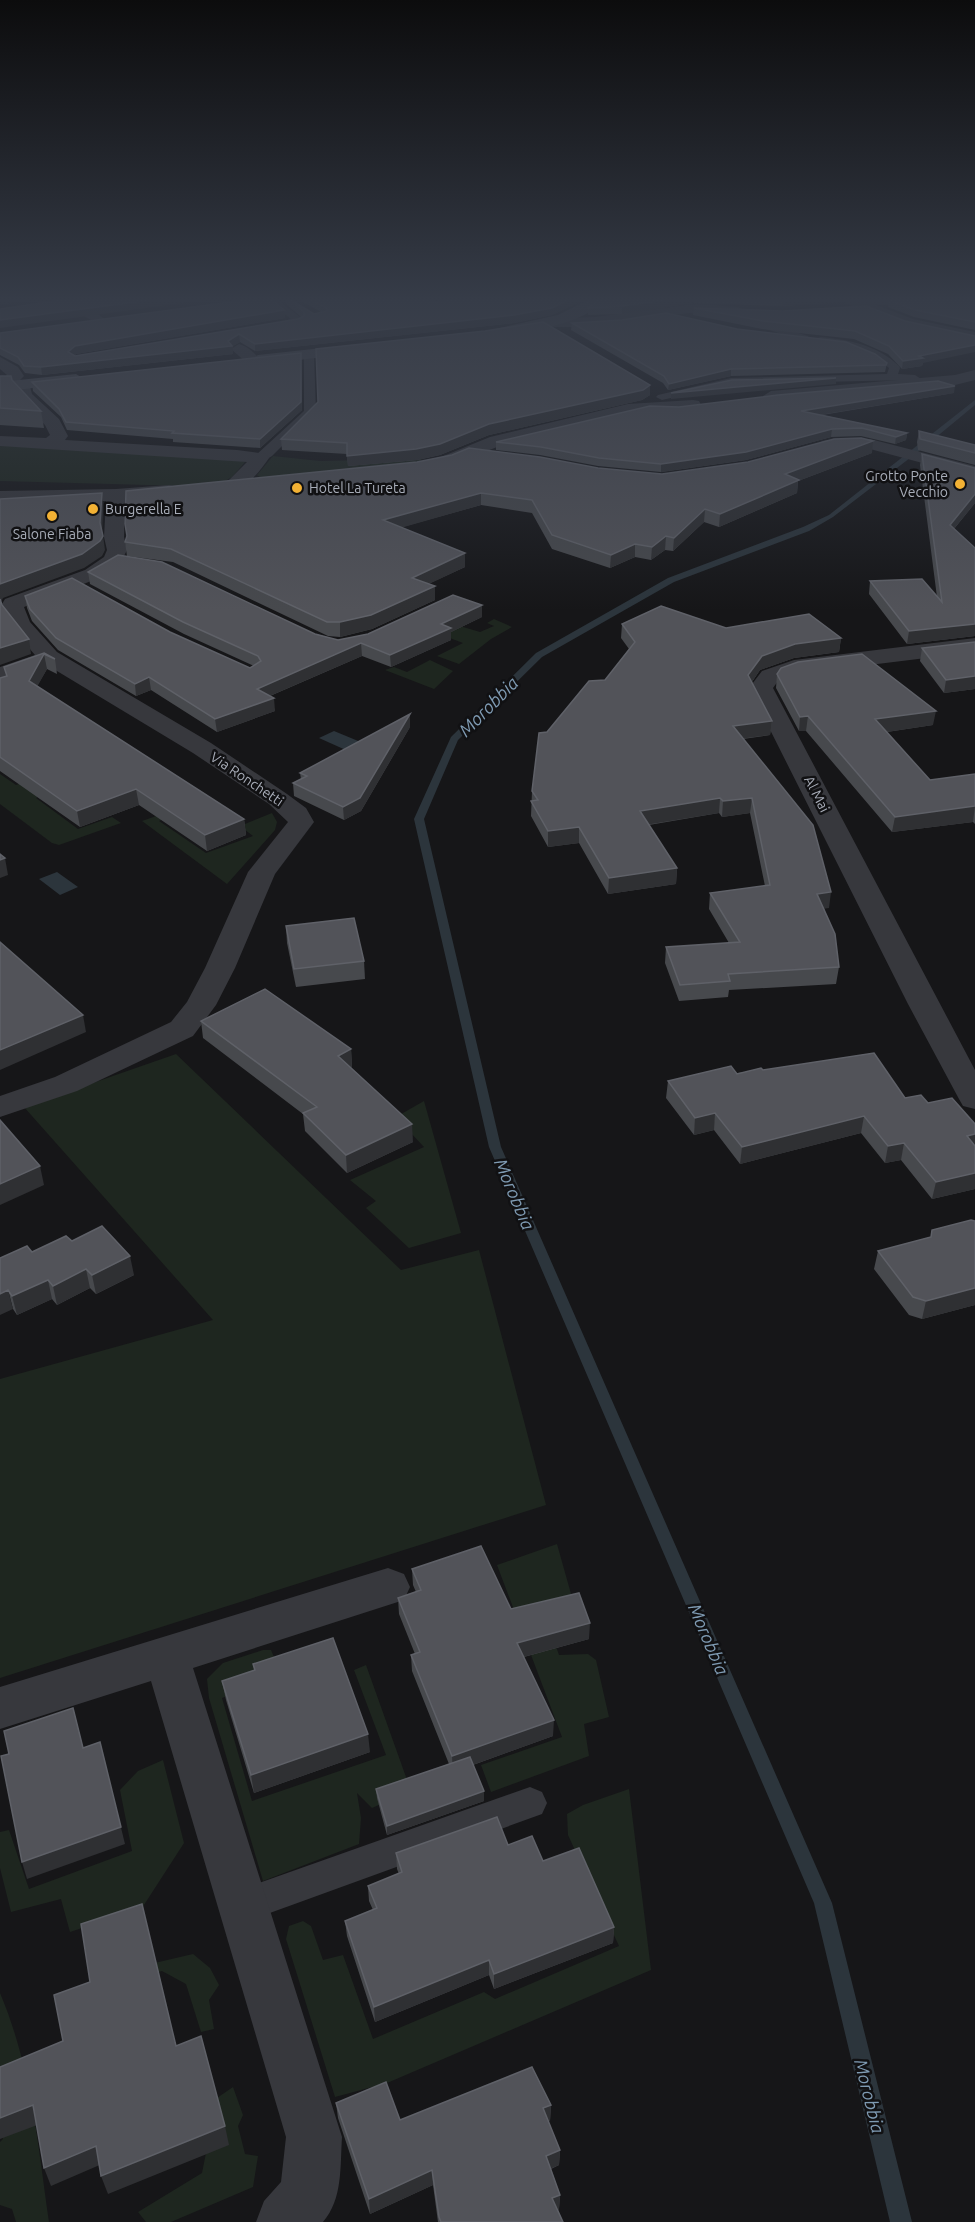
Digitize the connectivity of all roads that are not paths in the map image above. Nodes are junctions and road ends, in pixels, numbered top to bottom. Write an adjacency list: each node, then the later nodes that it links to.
1 (32, 404): 7 (street)
2 (310, 404): 10 (lane)
3 (632, 404): 9 (street)
4 (671, 404): 5 (street)
5 (710, 404)
6 (0, 441): 7 (street)
7 (50, 444): 10 (street)
8 (812, 448): 13 (street)
9 (466, 453): 11 (street); 12 (street)
10 (260, 458): 15 (street)
11 (504, 458)
12 (417, 467)
13 (975, 472)
14 (267, 482): 15 (street)
15 (233, 485): 16 (street)
16 (212, 487)
17 (189, 489): 18 (street)
18 (116, 495): 19 (street); 21 (street, Via Ronchetti)
19 (0, 496)
20 (975, 645): 23 (street, Al Mai)
21 (49, 657): 22 (street); 24 (street, Via Ronchetti)
22 (0, 675)
23 (975, 1100)
24 (0, 1107)
25 (388, 1587): 26 (street)
26 (166, 1656): 27 (street); 29 (street)
27 (0, 1708)
28 (530, 1803): 29 (lane)
29 (242, 1906): 30 (street)
30 (285, 2222)

